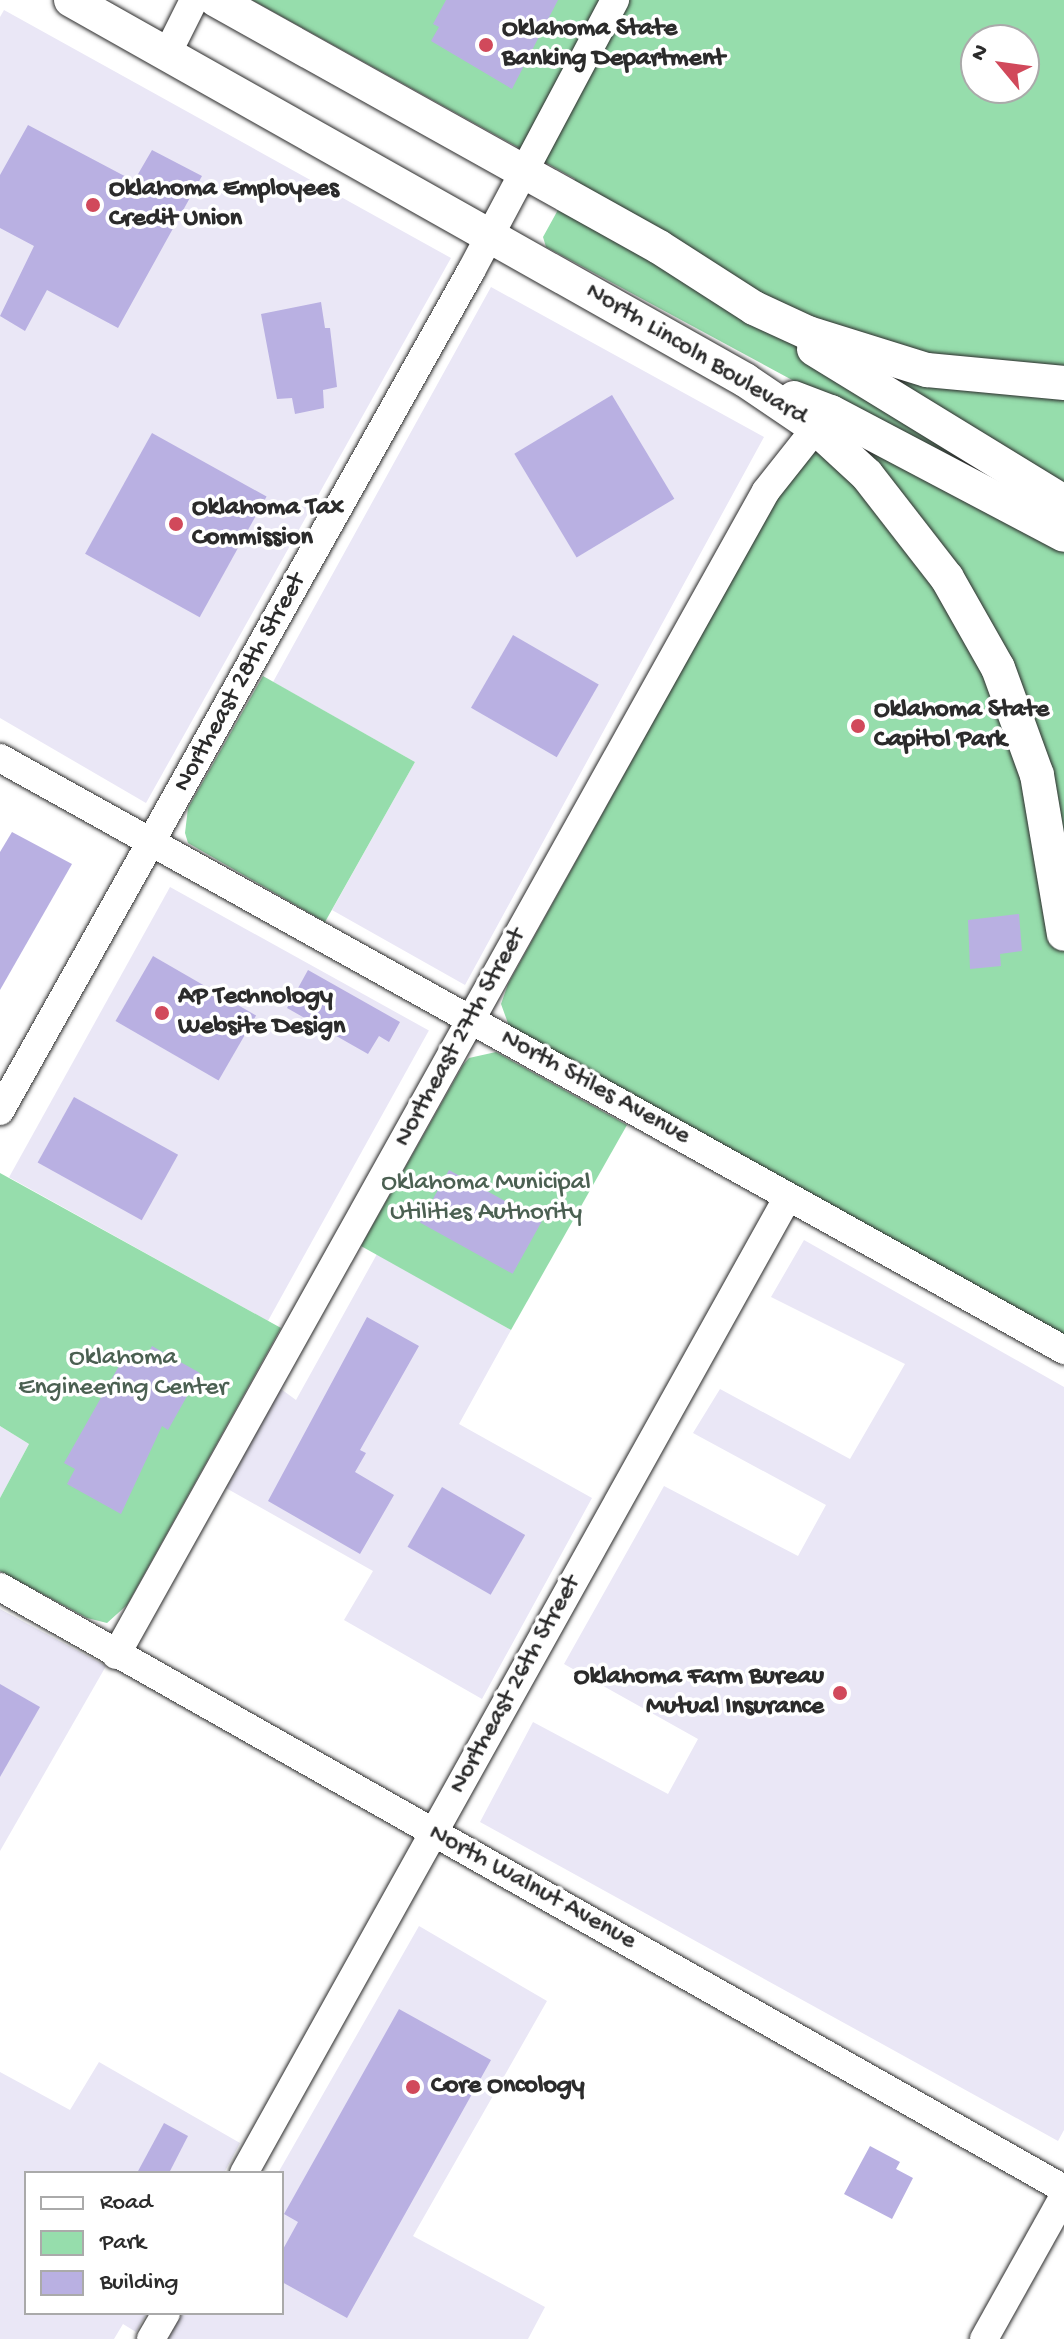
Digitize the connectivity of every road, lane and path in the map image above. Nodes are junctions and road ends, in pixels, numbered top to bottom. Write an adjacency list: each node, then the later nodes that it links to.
1 (71, 0): 5 (main road, North Lincoln Boulevard)
2 (194, 0): 5 (street)
3 (216, 0): 6 (main road)
4 (615, 0): 6 (street, Northeast 28th Street)
5 (167, 54): 7 (main road, North Lincoln Boulevard)
6 (522, 172): 7 (street, Northeast 28th Street); 8 (main road)
7 (490, 234): 9 (main road, North Lincoln Boulevard); 15 (street, Northeast 28th Street)
8 (754, 308): 10 (main road); 12 (main road)
9 (745, 380): 11 (main road, North Lincoln Boulevard); 13 (main road)
10 (1064, 383)
11 (816, 428): 16 (main road, North Lincoln Boulevard); 17 (street, Northeast 27th Street)
12 (1064, 502)
13 (1064, 535)
14 (0, 758): 15 (street, North Stiles Avenue)
15 (154, 841): 17 (street, North Stiles Avenue); 18 (street, Northeast 28th Street)
16 (1064, 934)
17 (472, 1019): 19 (street, North Stiles Avenue); 22 (street, Northeast 27th Street)
18 (0, 1111)
19 (788, 1197): 20 (street, North Stiles Avenue); 23 (street, Northeast 26th Street)
20 (1064, 1350)
21 (0, 1587): 22 (street, North Walnut Avenue)
22 (116, 1655): 23 (street, North Walnut Avenue)
23 (434, 1833): 24 (street, Northeast 26th Street); 25 (street, North Walnut Avenue)
24 (245, 2171)
25 (1064, 2189)
26 (1064, 2196): 29 (street)
27 (165, 2315): 28 (street)
28 (151, 2339)
29 (984, 2339)

